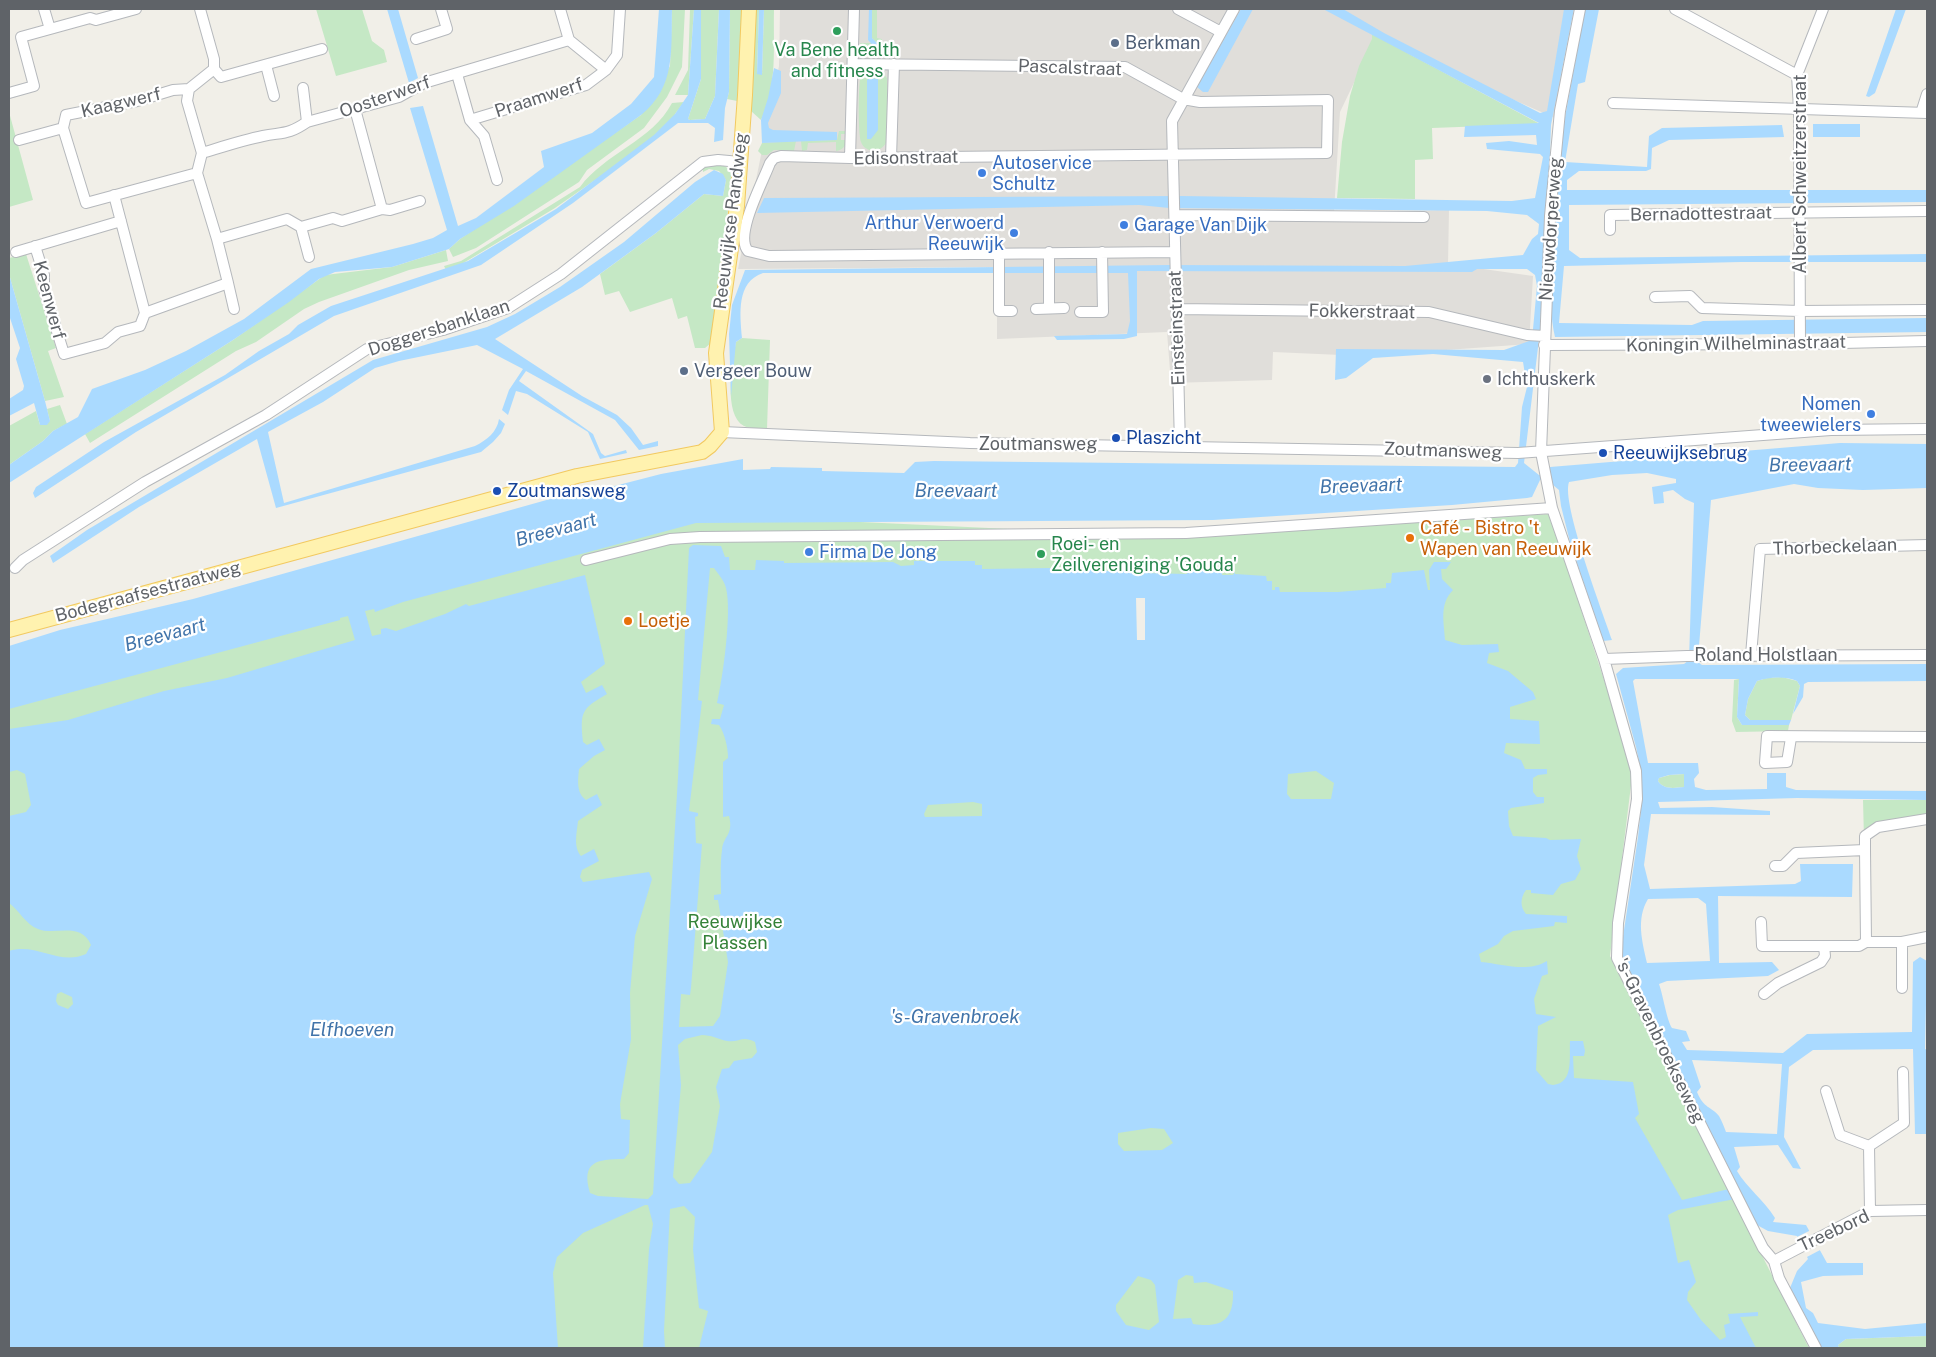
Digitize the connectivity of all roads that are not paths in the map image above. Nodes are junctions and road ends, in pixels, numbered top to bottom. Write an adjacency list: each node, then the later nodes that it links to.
1 (44, 9): 14 (street)
2 (136, 9): 14 (street)
3 (200, 9): 22 (street)
4 (441, 9): 16 (street)
5 (560, 9): 17 (street)
6 (620, 9): 23 (street)
7 (749, 9): 45 (main road, Reeuwijkse Randweg)
8 (854, 9): 19 (street)
9 (1178, 9): 15 (street)
10 (1234, 9): 15 (street)
11 (1580, 9): 79 (street, Nieuwdorperweg)
12 (1675, 9): 25 (street)
13 (1823, 9): 25 (street, Albert Schweitzerstraat)
14 (50, 29): 28 (street)
15 (1221, 32): 31 (street)
16 (416, 39)
17 (569, 40): 23 (street); 24 (street, Oosterwerf)
18 (322, 49): 21 (street)
19 (854, 64): 20 (street, Pascalstraat); 43 (street)
20 (894, 64): 31 (street, Pascalstraat); 44 (street)
21 (266, 65): 22 (street); 30 (street)
22 (214, 69): 27 (street)
23 (606, 70): 37 (street, Praamwerf)
24 (457, 74): 34 (street, Oosterwerf); 37 (street, Praamwerf)
25 (1796, 75): 35 (street, Albert Schweitzerstraat)
26 (303, 88): 38 (street)
27 (189, 89): 39 (street, Kaagwerf); 41 (street)
28 (9, 94)
29 (1927, 94): 36 (street)
30 (274, 96)
31 (1183, 99): 32 (street, Pascalstraat); 42 (street)
32 (1328, 100): 42 (street, Edisonstraat)
33 (1613, 103): 35 (street)
34 (354, 109): 38 (street, Oosterwerf); 51 (street)
35 (1799, 109): 36 (street); 50 (street, Albert Schweitzerstraat)
36 (1924, 113)
37 (470, 120): 47 (street, Praamwerf)
38 (307, 122): 41 (street, Oosterwerf)
39 (63, 128): 40 (street, Kaagwerf); 48 (street, Kaagwerf)
40 (19, 140)
41 (202, 153): 46 (street)
42 (1174, 154): 44 (street, Edisonstraat); 53 (street)
43 (850, 158): 44 (street, Edisonstraat); 60 (street, Edisonstraat)
44 (891, 158)
45 (740, 162): 83 (main road, Reeuwijkse Randweg); 89 (street, Doggersbanklaan)
46 (197, 173): 48 (street); 58 (street)
47 (497, 180)
48 (114, 195): 55 (street)
49 (420, 202): 51 (street)
50 (1799, 208): 52 (street, Bernadottestraat); 57 (street, Bernadottestraat); 78 (street, Albert Schweitzerstraat)
51 (382, 209): 56 (street)
52 (1927, 211)
53 (1175, 212): 54 (street); 65 (street)
54 (1424, 216)
55 (121, 221): 59 (street, Keenwerf); 76 (street)
56 (301, 227): 58 (street); 66 (street)
57 (1610, 230)
58 (218, 239): 67 (street)
59 (35, 246): 61 (street, Keenwerf); 76 (street, Keenwerf)
60 (748, 251): 62 (street, Einsteinstraat)
61 (16, 252)
62 (999, 252): 63 (street, Einsteinstraat); 75 (street)
63 (1048, 252): 64 (street, Einsteinstraat); 69 (street)
64 (1102, 252): 65 (street, Einsteinstraat); 77 (street)
65 (1175, 256): 73 (street, Einsteinstraat)
66 (309, 257)
67 (228, 283): 71 (street); 76 (street)
68 (1655, 297): 78 (street, Koningin Wilhelminastraat)
69 (1049, 308): 70 (street); 72 (street)
70 (1064, 308)
71 (234, 309)
72 (1036, 309)
73 (1177, 309): 79 (street, Fokkerstraat); 84 (street, Einsteinstraat)
74 (1927, 310): 78 (street, Koningin Wilhelminastraat)
75 (1012, 311)
76 (145, 312)
77 (1080, 312)
78 (1800, 314): 80 (street, Albert Schweitzerstraat)
79 (1543, 339): 80 (street, Koningin Wilhelminastraat); 85 (street, Nieuwdorperweg)
80 (1800, 340): 81 (street, Koningin Wilhelminastraat)
81 (1927, 341)
82 (1927, 429): 85 (street, Zoutmansweg)
83 (722, 432): 84 (street, Zoutmansweg); 90 (main road, Bodegraafsestraatweg)
84 (1180, 446): 85 (street, Zoutmansweg)
85 (1541, 452): 86 (street, 's-Gravenbroekseweg)
86 (1552, 508): 88 (street); 93 (street, 's-Gravenbroekseweg)
87 (1927, 544): 91 (street, Thorbeckelaan)
88 (586, 560)
89 (15, 568)
90 (9, 630)
91 (1751, 655): 92 (street, Roland Holstlaan); 93 (street, Roland Holstlaan)
92 (1927, 655)
93 (1604, 659): 111 (street, 's-Gravenbroekseweg)
94 (1927, 736): 95 (street)
95 (1791, 738)
96 (1927, 819): 97 (street)
97 (1864, 850): 98 (street); 101 (street)
98 (1775, 866)
99 (1761, 922): 103 (street)
100 (1927, 937): 102 (street)
101 (1866, 942): 102 (street); 103 (street)
102 (1902, 942): 104 (street)
103 (1824, 946): 105 (street)
104 (1902, 988)
105 (1764, 994)
106 (1903, 1072): 108 (street)
107 (1826, 1091): 108 (street)
108 (1869, 1146): 110 (street)
109 (1927, 1210): 110 (street, Treebord)
110 (1870, 1212): 111 (street, Treebord)
111 (1774, 1261): 112 (street, 's-Gravenbroekseweg)
112 (1816, 1348)

